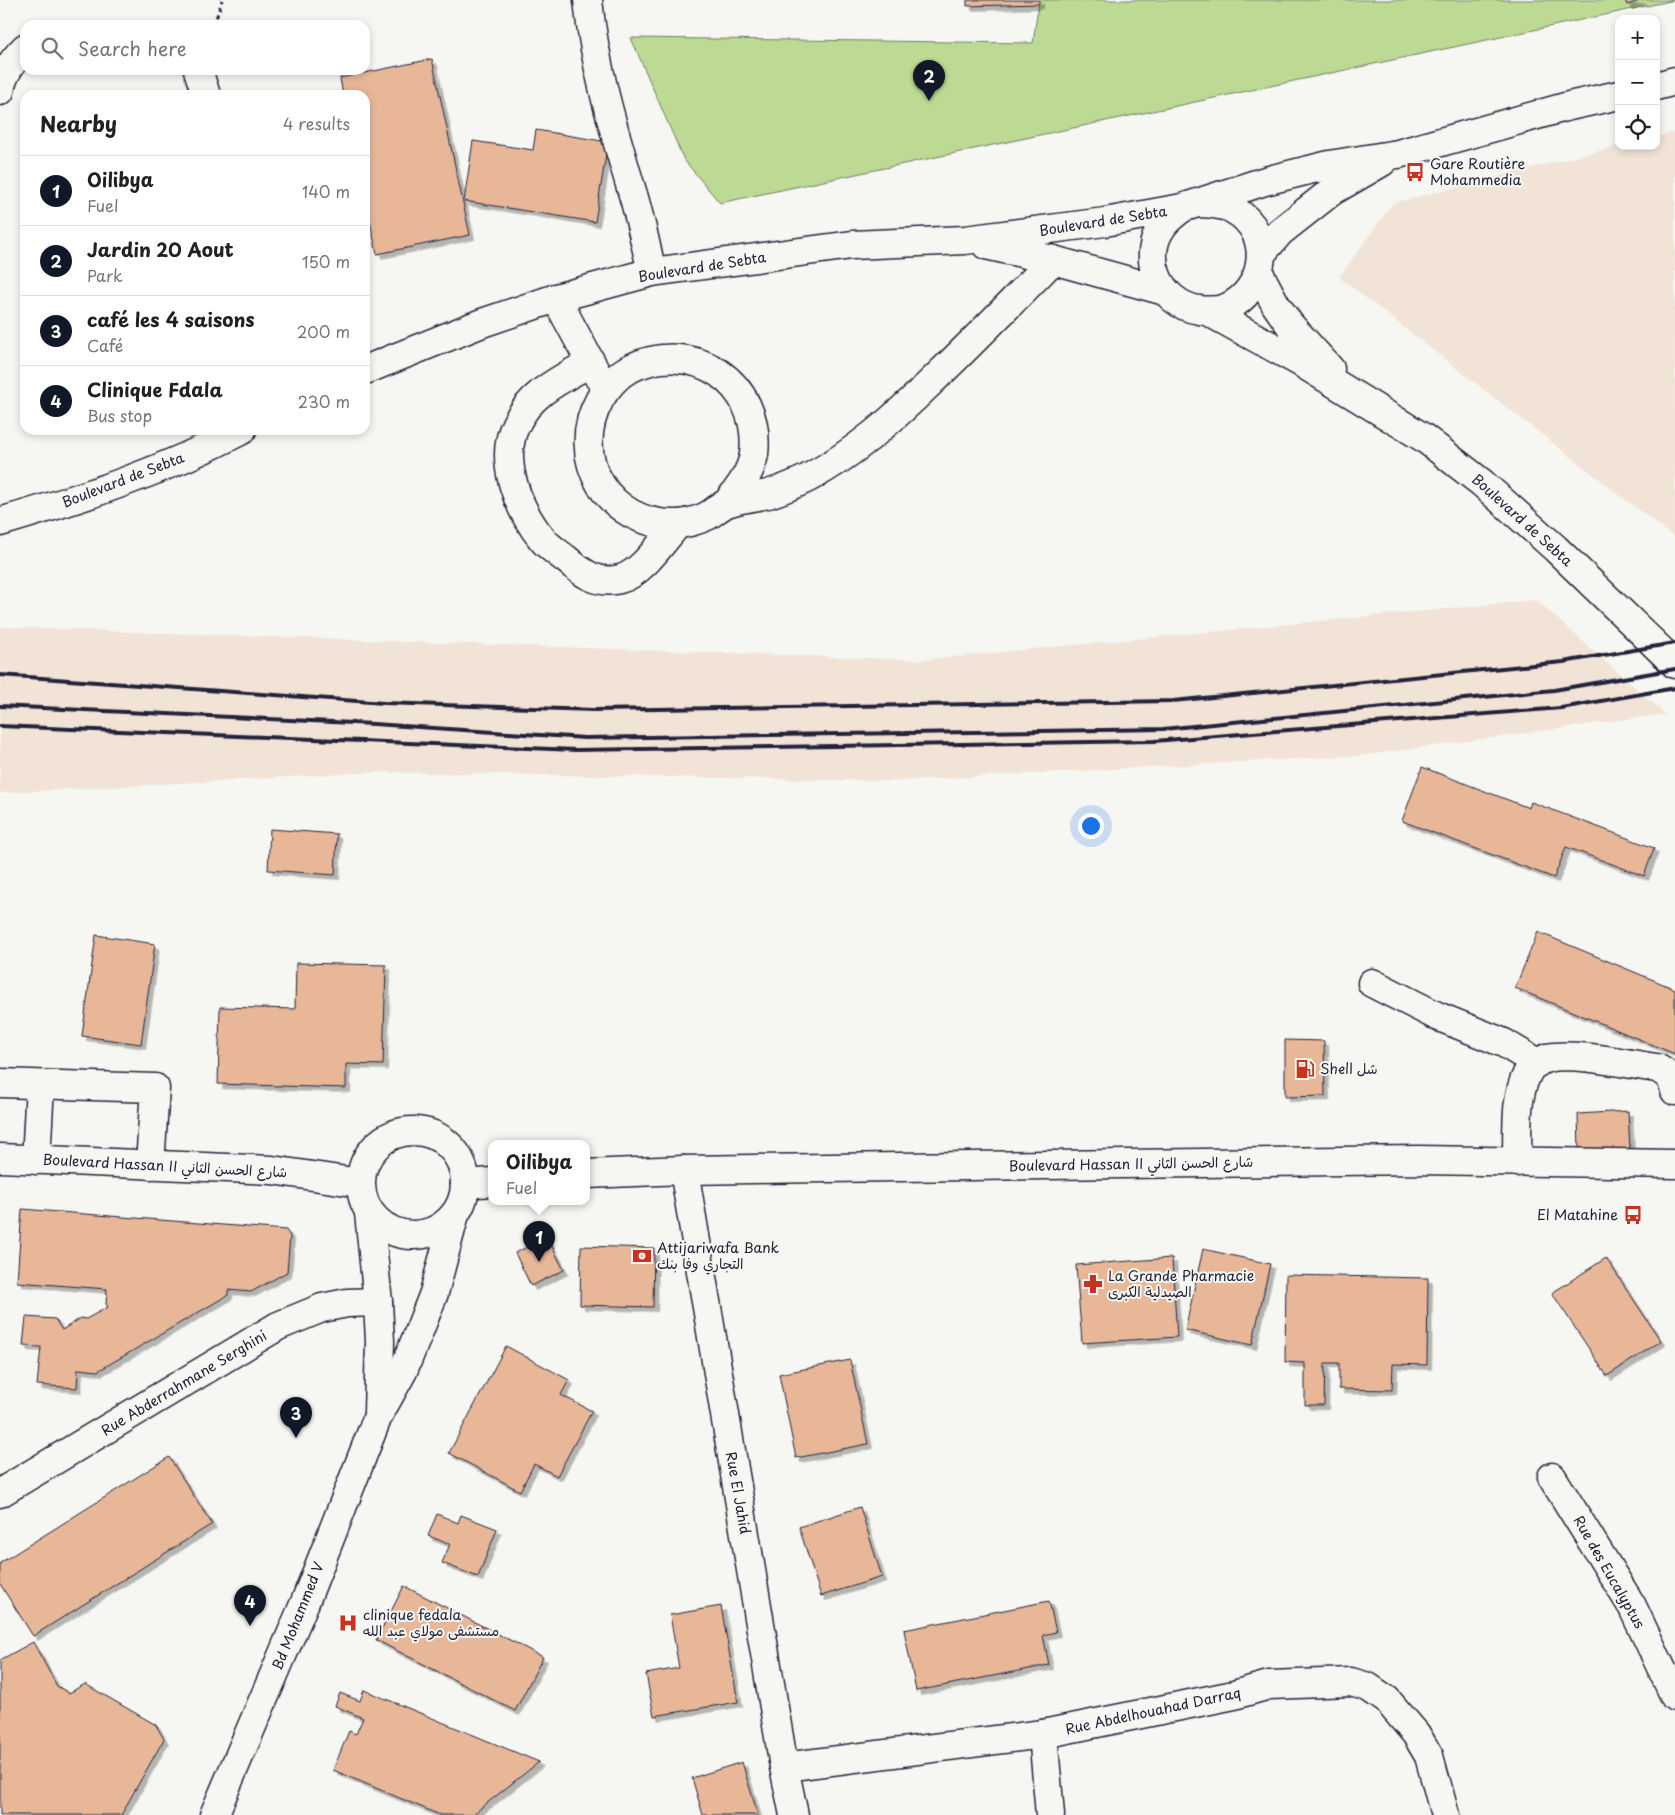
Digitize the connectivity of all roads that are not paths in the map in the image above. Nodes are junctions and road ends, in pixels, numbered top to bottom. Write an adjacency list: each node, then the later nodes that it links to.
1 (588, 0): 14 (street)
2 (20, 55): 7 (street)
3 (200, 75): 6 (street)
4 (1675, 81): 5 (street)
5 (1660, 85)
6 (204, 90)
7 (0, 91)
8 (1615, 95): 9 (street)
9 (1398, 154): 10 (street); 13 (street)
10 (1192, 206): 11 (street, Boulevard de Sebta); 13 (street); 15 (street)
11 (965, 240): 12 (street, Boulevard de Sebta); 14 (street, Boulevard de Sebta)
12 (1054, 260): 15 (street, Boulevard de Sebta); 23 (street)
13 (1260, 264): 17 (street); 21 (street, Boulevard de Sebta)
14 (652, 272): 16 (street, Boulevard de Sebta)
15 (1164, 291): 17 (street)
16 (556, 298): 18 (street); 19 (street, Boulevard de Sebta)
17 (1208, 311): 21 (street, Boulevard de Sebta)
18 (591, 362): 20 (street); 25 (street)
19 (370, 368)
20 (606, 389): 23 (street); 25 (street)
21 (1354, 394): 26 (street, Boulevard de Sebta)
22 (217, 437): 24 (street, Boulevard de Sebta)
23 (727, 503): 25 (street)
24 (0, 522)
25 (677, 524)
26 (1675, 664)
27 (1372, 983): 28 (street)
28 (1537, 1062): 31 (street); 34 (street)
29 (0, 1083): 30 (street)
30 (40, 1085): 33 (street); 36 (street)
31 (1675, 1091)
32 (0, 1158): 33 (street, Boulevard Hassan II شارع الحسن الثاني)
33 (36, 1160): 36 (street, Boulevard Hassan II شارع الحسن الثاني)
34 (1517, 1162): 35 (street, Boulevard Hassan II شارع الحسن الثاني); 37 (street, Boulevard Hassan II شارع الحسن الثاني)
35 (1675, 1164)
36 (150, 1165): 39 (street, Boulevard Hassan II شارع الحسن الثاني)
37 (684, 1170): 38 (street, Boulevard Hassan II شارع الحسن الثاني); 49 (street, Rue El Jahid)
38 (590, 1174)
39 (360, 1183): 40 (street); 41 (street)
40 (478, 1183): 42 (street)
41 (369, 1213): 42 (street); 43 (street, Bd Mohammed V)
42 (455, 1214): 44 (street, Bd Mohammed V)
43 (378, 1302): 44 (street, Bd Mohammed V); 46 (street, Rue Abderrahmane Serghini)
44 (378, 1416): 50 (street, Bd Mohammed V)
45 (1552, 1477): 47 (street, Rue des Eucalyptus)
46 (0, 1492)
47 (1675, 1697)
48 (1043, 1734): 49 (street, Rue Abdelhouahad Darraq); 52 (street); 53 (street, Rue Abdelhouahad Darraq)
49 (784, 1767): 51 (street, Rue El Jahid)
50 (214, 1815)
51 (794, 1815)
52 (1050, 1815)
53 (1445, 1815)

